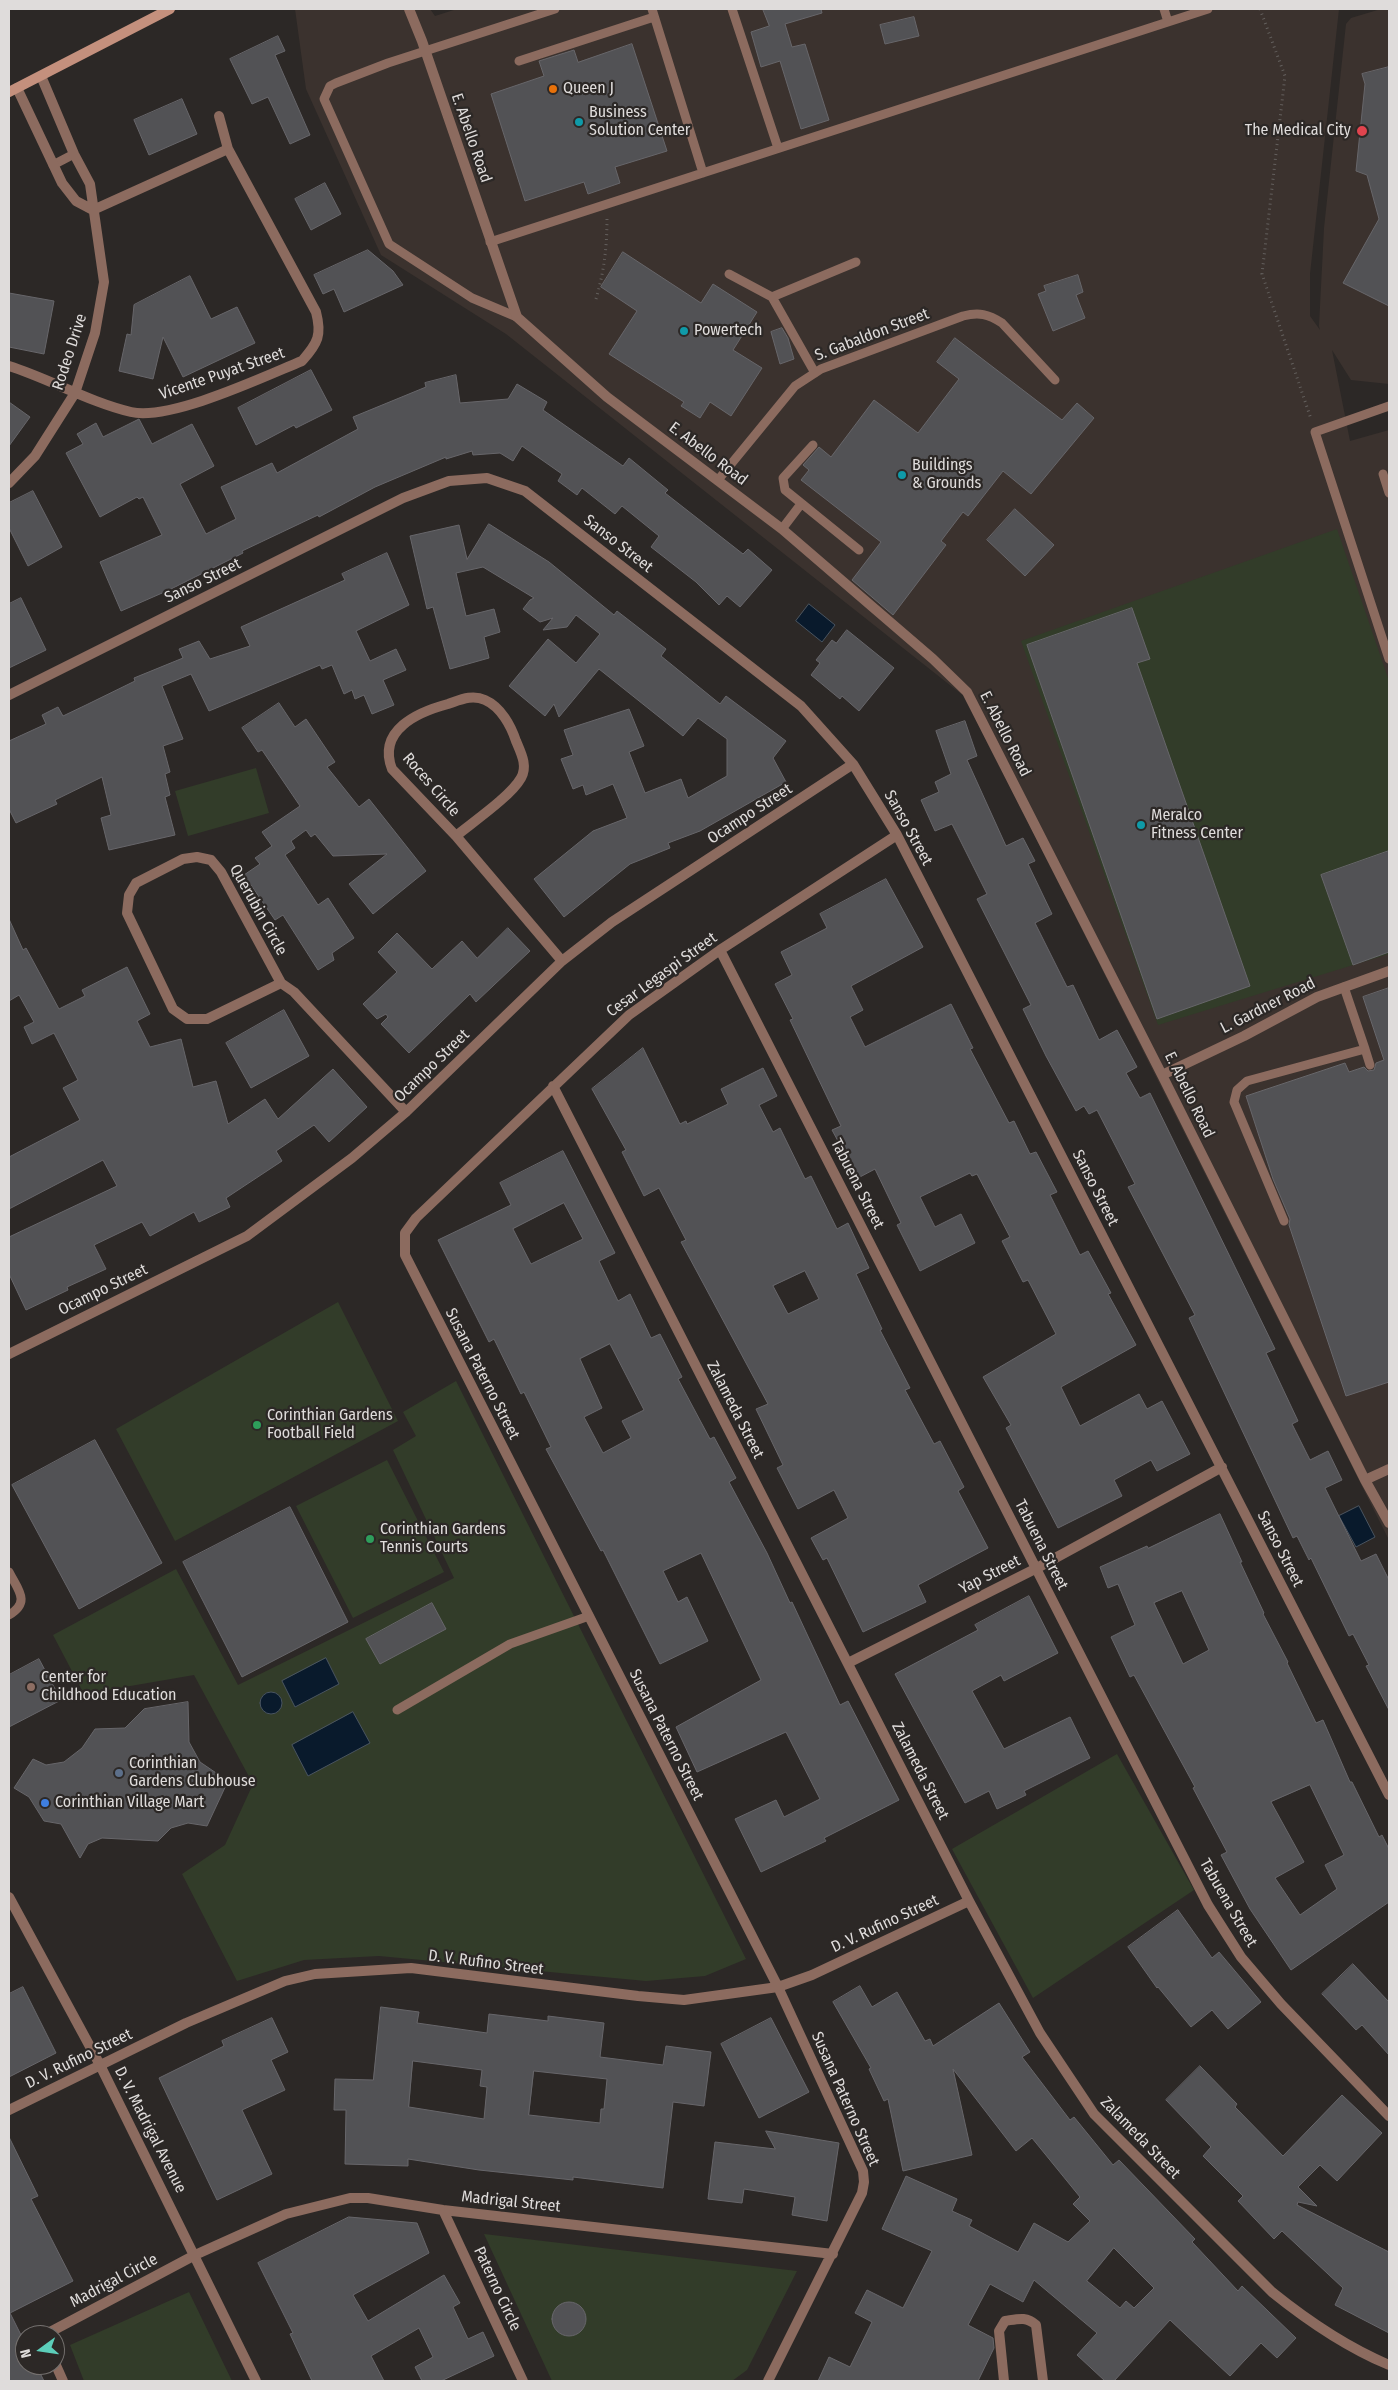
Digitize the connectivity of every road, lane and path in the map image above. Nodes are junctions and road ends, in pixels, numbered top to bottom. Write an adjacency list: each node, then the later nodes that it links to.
1 (170, 9): 12 (street)
2 (409, 9): 10 (street, E. Abello Road)
3 (554, 9): 10 (lane)
4 (732, 9): 15 (lane)
5 (1164, 9): 9 (lane)
6 (1208, 9): 9 (lane)
7 (1260, 9): 33 (path)
8 (653, 13): 11 (lane); 19 (lane)
9 (1168, 22): 15 (lane)
10 (426, 52): 22 (street, E. Abello Road); 27 (lane)
11 (519, 61)
12 (41, 76): 13 (street); 17 (street, Rodeo Drive)
13 (13, 90): 18 (street)
14 (219, 116): 16 (street, Vicente Puyat Street)
15 (778, 148): 19 (lane)
16 (228, 149): 21 (street); 31 (street, Vicente Puyat Street)
17 (74, 154): 18 (lane); 21 (street, Rodeo Drive)
18 (53, 165): 21 (street)
19 (703, 173): 20 (lane)
20 (606, 205): 22 (lane); 26 (path)
21 (93, 210): 31 (street, Rodeo Drive)
22 (490, 242): 27 (street, E. Abello Road)
23 (856, 262): 25 (lane)
24 (729, 274): 25 (lane)
25 (772, 297): 29 (lane)
26 (596, 299)
27 (517, 317): 36 (street, E. Abello Road)
28 (9, 366): 31 (street, Vicente Puyat Street)
29 (815, 373): 30 (lane, S. Gabaldon Street); 36 (lane, S. Gabaldon Street)
30 (1055, 380)
31 (76, 393): 37 (street, Rodeo Drive)
32 (1389, 406): 33 (lane)
33 (1315, 432): 42 (lane)
34 (813, 445): 39 (lane)
35 (1383, 474): 38 (lane)
36 (718, 480): 40 (street, E. Abello Road)
37 (9, 483)
38 (1389, 493)
39 (802, 504): 40 (lane); 41 (lane)
40 (782, 528): 54 (street, E. Abello Road)
41 (859, 550)
42 (1389, 658)
43 (9, 694): 44 (street, Sanso Street)
44 (853, 764): 45 (street, Sanso Street); 48 (street, Ocampo Street)
45 (897, 835): 47 (street, Cesar Legaspi Street); 60 (street, Sanso Street)
46 (456, 836): 46 (street, Roces Circle); 48 (street, Roces Circle)
47 (720, 950): 55 (street, Cesar Legaspi Street); 64 (street, Tabuena Street)
48 (562, 961): 56 (street, Ocampo Street)
49 (1389, 971): 51 (street, L. Gardner Road)
50 (281, 983): 50 (street, Querubin Circle); 56 (street, Querubin Circle)
51 (1344, 987): 52 (lane); 54 (street, L. Gardner Road)
52 (1365, 1049): 53 (lane); 57 (lane)
53 (1370, 1065)
54 (1162, 1075): 62 (street, E. Abello Road)
55 (553, 1086): 58 (street, Cesar Legaspi Street); 68 (street, Zalameda Street)
56 (406, 1112): 59 (street, Ocampo Street)
57 (1284, 1222)
58 (405, 1233): 67 (street, Susana Paterno Street)
59 (9, 1354)
60 (1222, 1467): 64 (street, Yap Street); 70 (street, Sanso Street)
61 (1389, 1469): 62 (street)
62 (1364, 1480): 63 (street, E. Abello Road)
63 (1389, 1523)
64 (1037, 1568): 68 (street, Yap Street); 76 (street, Tabuena Street)
65 (9, 1572): 66 (lane)
66 (9, 1615)
67 (589, 1616): 69 (lane); 73 (street, Susana Paterno Street)
68 (848, 1663): 72 (street, Zalameda Street)
69 (397, 1710)
70 (1389, 1795)
71 (9, 1897): 74 (street, D. V. Madrigal Avenue)
72 (969, 1901): 73 (street, D. V. Rufino Street); 81 (street, Zalameda Street)
73 (778, 1987): 74 (street, D. V. Rufino Street); 79 (street, Susana Paterno Street)
74 (100, 2065): 75 (street, D. V. Rufino Street); 78 (street, D. V. Madrigal Avenue)
75 (9, 2110)
76 (1389, 2116)
77 (443, 2210): 78 (street, Madrigal Street); 79 (street, Madrigal Street); 83 (street, Paterno Circle)
78 (195, 2254): 80 (street, Madrigal Circle); 82 (street, D. V. Madrigal Avenue)
79 (833, 2254): 84 (street)
80 (63, 2325)
81 (1389, 2365)
82 (256, 2381)
83 (523, 2381)
84 (768, 2381)
85 (1004, 2381): 86 (street)
86 (1043, 2381)

